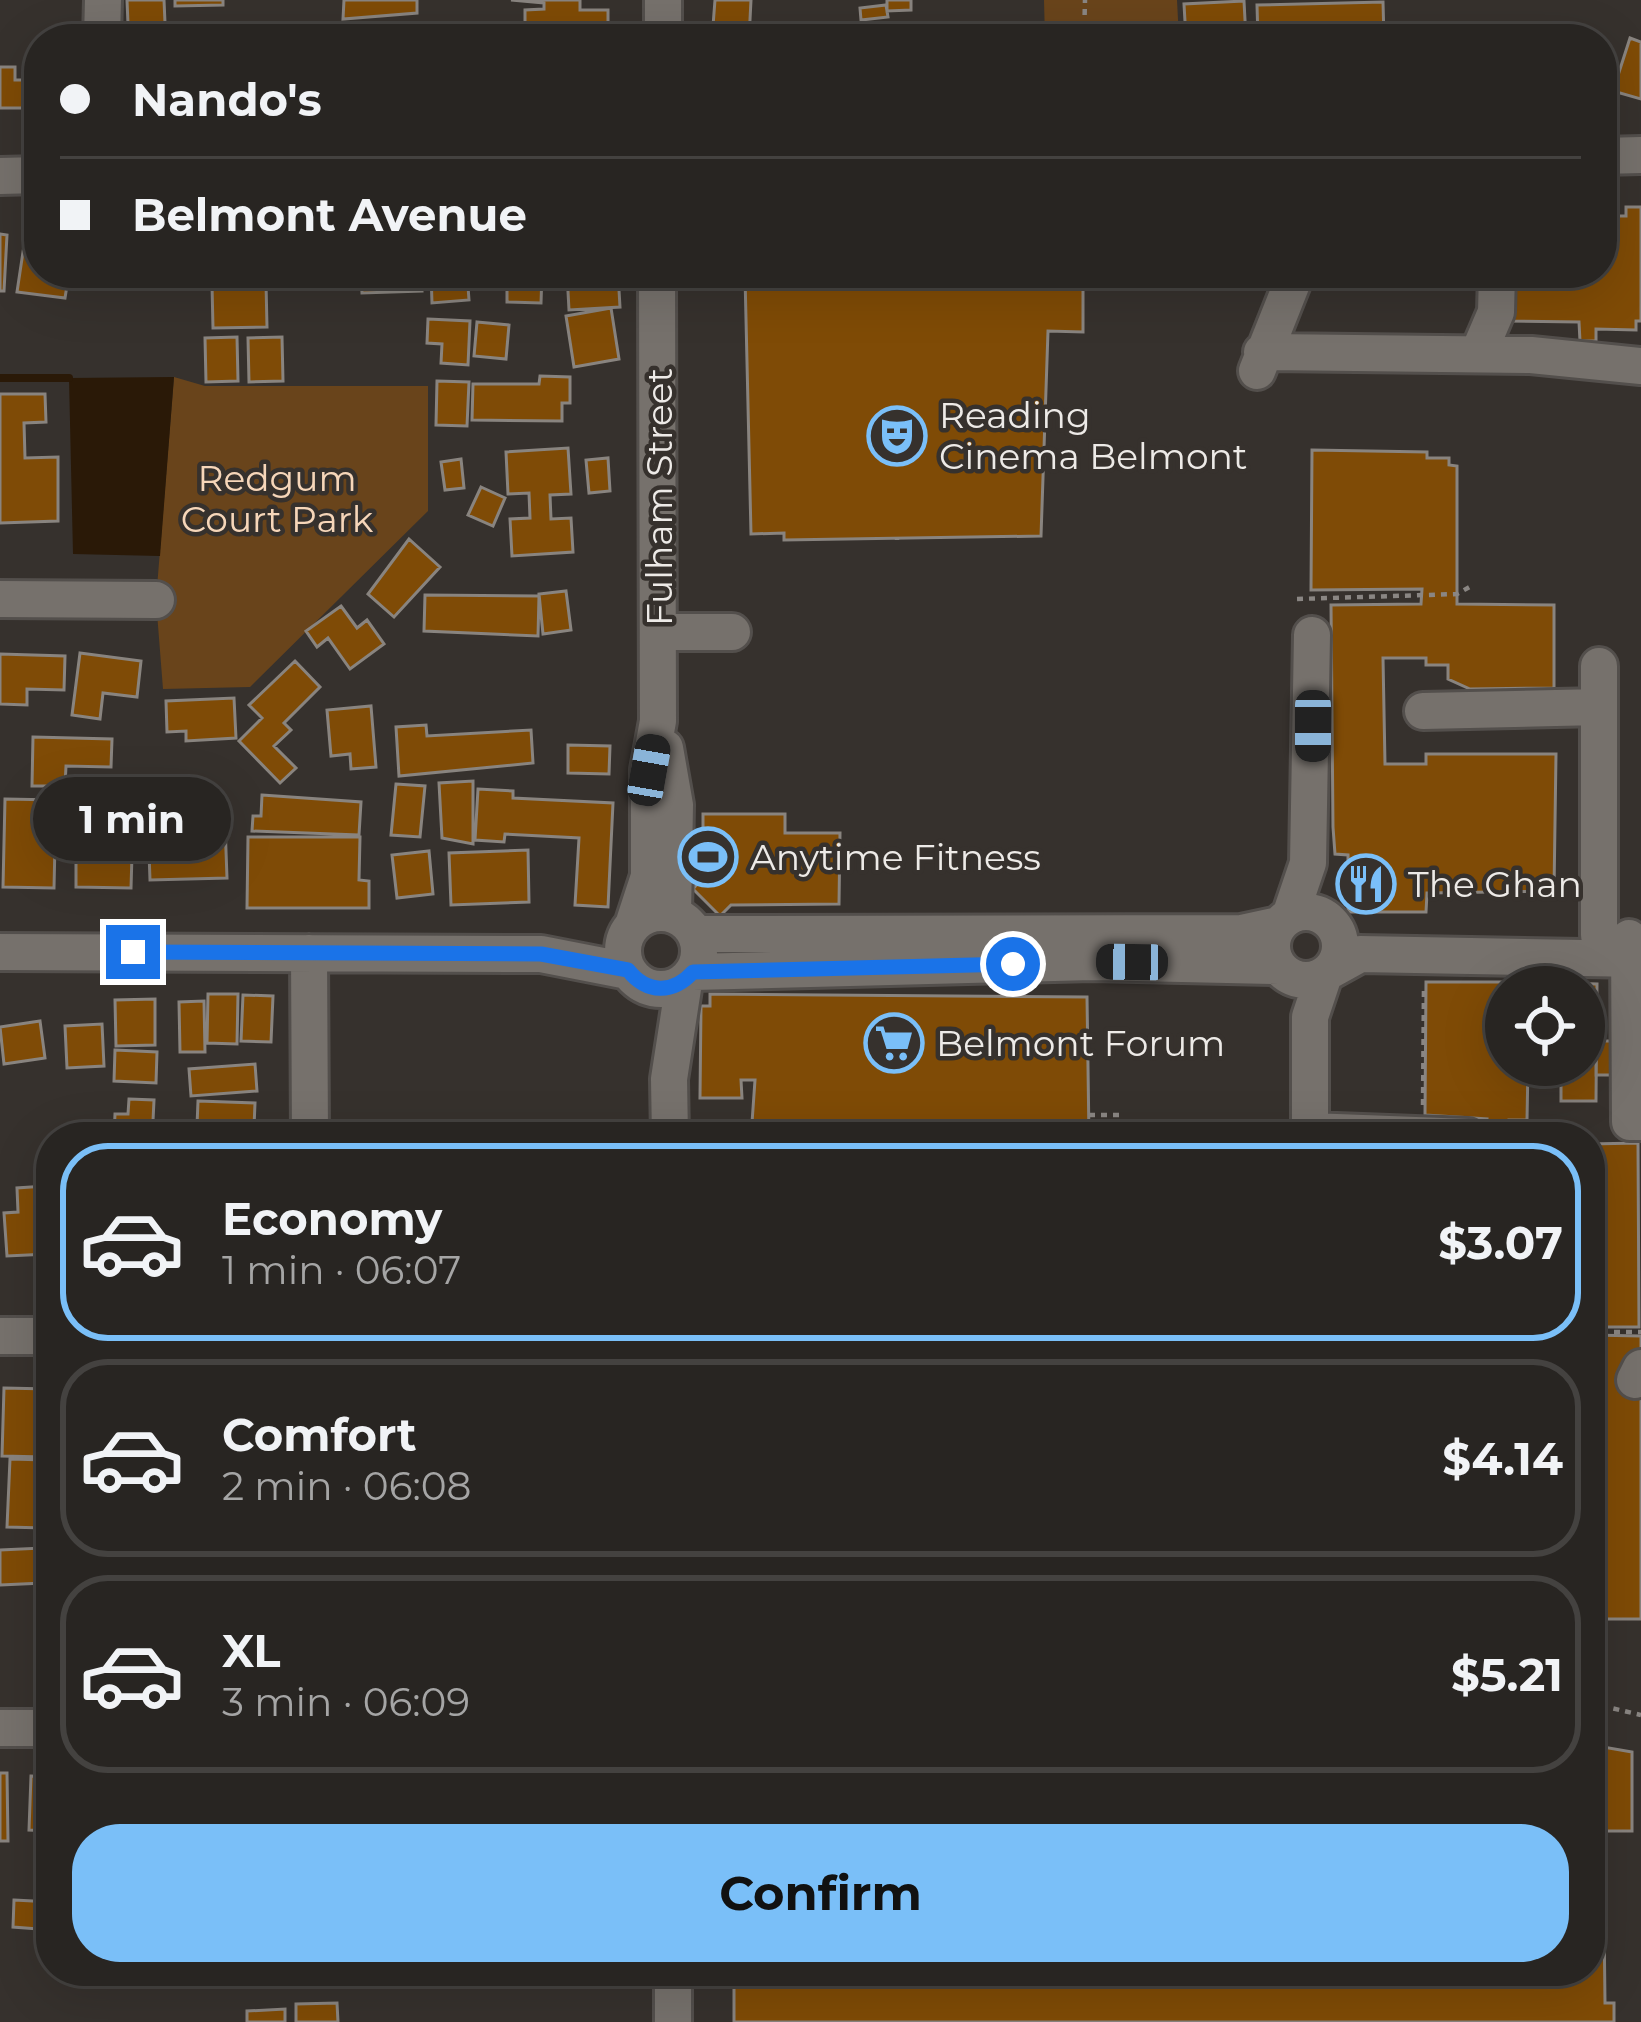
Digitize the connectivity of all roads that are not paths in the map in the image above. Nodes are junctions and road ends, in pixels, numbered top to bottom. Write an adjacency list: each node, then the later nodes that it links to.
1 (657, 288): 8 (street, Fulham Street)
2 (1290, 288): 4 (street)
3 (1497, 288): 4 (street)
4 (1478, 354): 5 (street)
5 (1641, 365)
6 (0, 599): 7 (street)
7 (156, 600)
8 (660, 632): 9 (street); 14 (street, Fulham Street)
9 (732, 632)
10 (1312, 635): 15 (street)
11 (1599, 666): 12 (street)
12 (1598, 707): 13 (street); 18 (street)
13 (1424, 712)
14 (658, 722): 16 (street, Fulham Street); 17 (street, Fulham Street)
15 (1308, 922): 16 (street); 18 (street); 22 (street); 22 (street)
16 (684, 924): 17 (street); 24 (street)
17 (631, 928): 21 (street); 23 (street)
18 (1628, 944): 22 (street); 25 (street)
19 (0, 952): 20 (street)
20 (309, 953): 21 (street); 27 (street)
21 (541, 954): 23 (street)
22 (1305, 972): 24 (street); 29 (street)
23 (633, 976): 24 (street); 26 (street)
24 (688, 977): 26 (street)
25 (1635, 1015): 30 (street)
26 (669, 1078): 28 (street)
27 (310, 1122)
28 (670, 1122)
29 (1310, 1122)
30 (1641, 1122)
31 (0, 1336): 32 (street)
32 (36, 1336)
33 (0, 1728): 34 (street)
34 (36, 1728)
35 (673, 1986): 36 (street)
36 (673, 2022)

